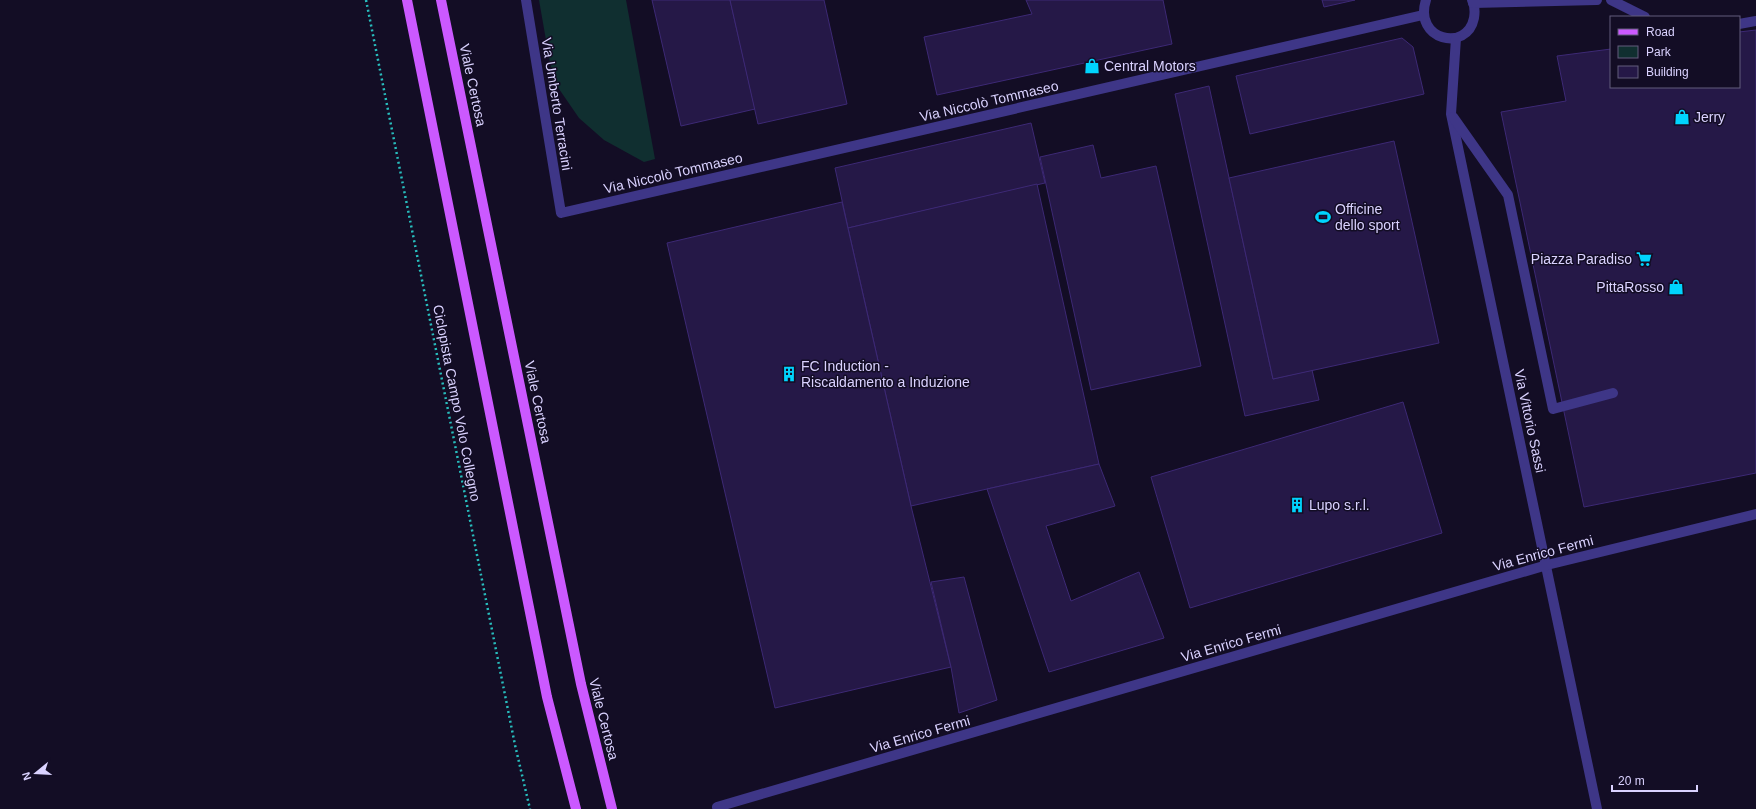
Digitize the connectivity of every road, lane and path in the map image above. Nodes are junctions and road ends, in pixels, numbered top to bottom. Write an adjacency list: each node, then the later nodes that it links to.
1 (366, 0): 20 (path, Ciclopista Campo Volo Collegno)
2 (407, 0): 21 (main road)
3 (441, 0): 22 (main road, Viale Certosa)
4 (526, 0): 15 (street, Via Umberto Terracini)
5 (1426, 0): 9 (street)
6 (1597, 0): 8 (street)
7 (1611, 0): 10 (street)
8 (1472, 1): 13 (street)
9 (1423, 15): 13 (street); 15 (street, Via Niccolò Tommaseo)
10 (1643, 16)
11 (1756, 21): 12 (street)
12 (1740, 24)
13 (1456, 38): 14 (street, Via Vittorio Sassi)
14 (1451, 114): 16 (street); 18 (street, Via Vittorio Sassi)
15 (561, 213)
16 (1614, 393)
17 (1756, 514): 18 (street, Via Enrico Fermi)
18 (1547, 565): 19 (street, Via Enrico Fermi); 23 (street, Via Vittorio Sassi)
19 (717, 807)
20 (530, 809)
21 (576, 809)
22 (612, 809)
23 (1597, 809)

